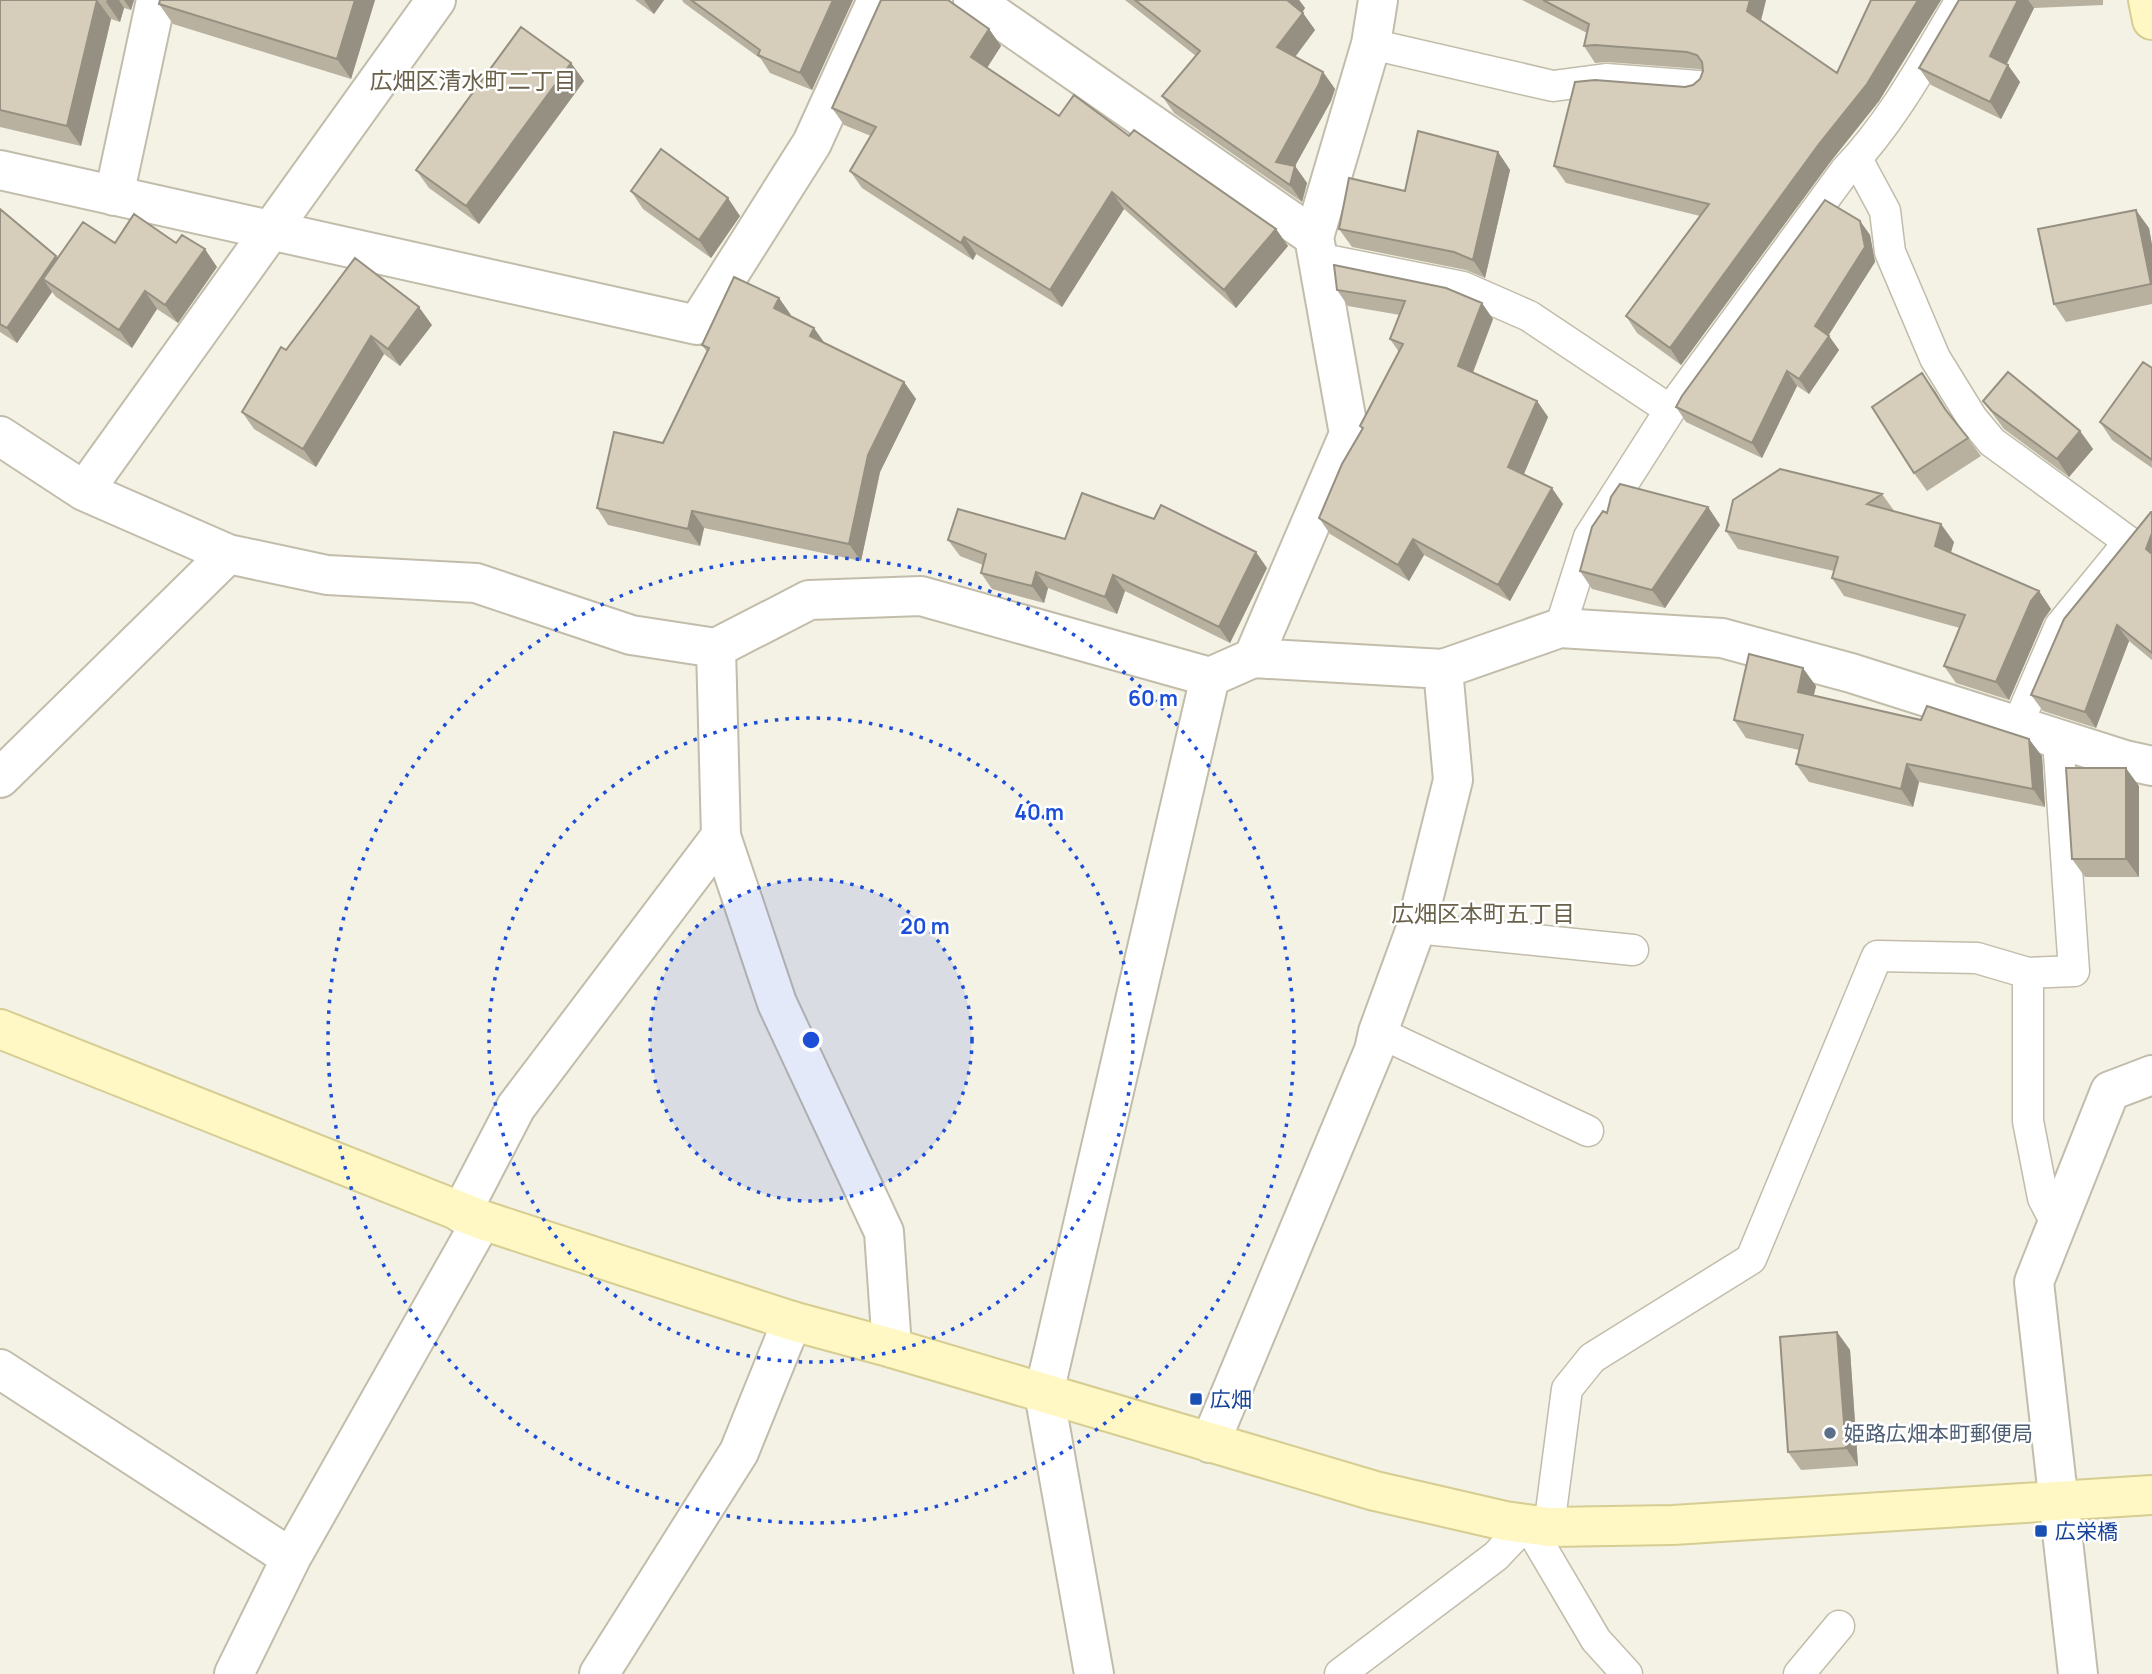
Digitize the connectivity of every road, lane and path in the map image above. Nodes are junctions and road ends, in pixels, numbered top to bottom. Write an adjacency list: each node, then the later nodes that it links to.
1 (156, 0): 13 (street)
2 (436, 0): 14 (street)
3 (877, 0): 14 (street)
4 (973, 0): 15 (street)
5 (1378, 0): 9 (street)
6 (1961, 0): 11 (lane)
7 (2148, 0): 8 (street)
8 (2152, 20)
9 (1371, 44): 10 (lane); 15 (street)
10 (1698, 86)
11 (1857, 159): 16 (lane); 25 (lane)
12 (0, 170): 13 (street)
13 (114, 196): 14 (street)
14 (270, 231): 18 (street)
15 (1315, 248): 16 (lane); 22 (street)
16 (1670, 410): 20 (lane)
17 (0, 436): 18 (street)
18 (84, 491): 19 (street)
19 (228, 554): 21 (street); 28 (street)
20 (1560, 628): 23 (street); 25 (street)
21 (716, 648): 24 (street); 29 (street)
22 (1253, 658): 23 (street); 24 (street)
23 (1443, 669): 30 (street)
24 (1210, 677): 42 (street)
25 (2017, 726): 26 (street)
26 (2058, 739): 27 (street); 32 (lane)
27 (2152, 766)
28 (0, 778)
29 (722, 836): 37 (street); 40 (street)
30 (1416, 928): 31 (lane); 34 (street)
31 (1633, 950)
32 (2028, 974): 38 (lane); 46 (lane)
33 (0, 1029): 37 (street)
34 (1378, 1032): 36 (lane); 43 (street)
35 (2152, 1075): 38 (street)
36 (1588, 1131)
37 (472, 1217): 39 (street); 47 (street)
38 (2057, 1225): 45 (street)
39 (792, 1321): 40 (street); 50 (street)
40 (892, 1348): 42 (street)
41 (0, 1368): 47 (street)
42 (1044, 1394): 43 (street); 51 (street)
43 (1210, 1443): 46 (street)
44 (2152, 1495): 45 (street)
45 (2059, 1500): 46 (street); 55 (street)
46 (1538, 1525): 52 (lane); 53 (lane)
47 (291, 1558): 49 (street)
48 (1839, 1626): 54 (lane)
49 (234, 1674)
50 (599, 1674)
51 (1092, 1674)
52 (1340, 1674)
53 (1627, 1674)
54 (1799, 1674)
55 (2078, 1674)

